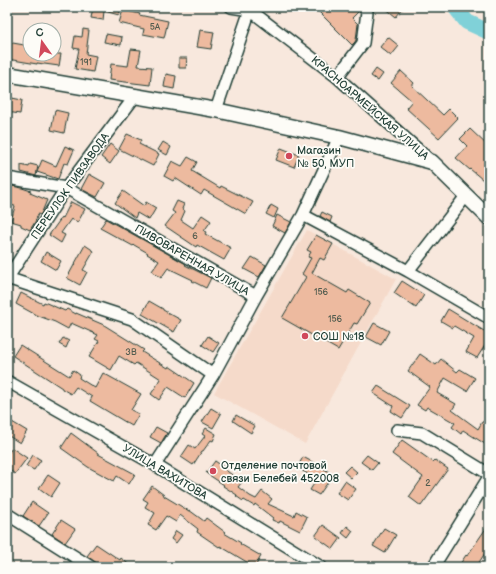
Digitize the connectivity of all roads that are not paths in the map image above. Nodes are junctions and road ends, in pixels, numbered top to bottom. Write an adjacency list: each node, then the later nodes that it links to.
1 (230, 7): 3 (street)
2 (364, 7): 5 (street)
3 (248, 9): 5 (street, КРАСНОАРМЕЙСКАЯ УЛИЦА); 7 (street)
4 (7, 74): 6 (main road, КРАСНОАРМЕЙСКАЯ УЛИЦА)
5 (337, 77): 9 (street, КРАСНОАРМЕЙСКАЯ УЛИЦА)
6 (136, 95): 7 (main road, КРАСНОАРМЕЙСКАЯ УЛИЦА); 11 (street, ПЕРЕУЛОК ПИВЗАВОДА)
7 (216, 110): 8 (main road, КРАСНОАРМЕЙСКАЯ УЛИЦА)
8 (339, 137): 9 (main road, КРАСНОАРМЕЙСКАЯ УЛИЦА); 13 (street, ПИВОВАРЕННАЯ УЛИЦА)
9 (432, 162): 12 (main road, КРАСНОАРМЕЙСКАЯ УЛИЦА)
10 (7, 178): 11 (street, ПИВОВАРЕННАЯ УЛИЦА)
11 (66, 188): 16 (street, ПЕРЕУЛОК ПИВЗАВОДА); 17 (street, ПИВОВАРЕННАЯ УЛИЦА)
12 (466, 196): 14 (main road, КРАСНОАРМЕЙСКАЯ УЛИЦА); 15 (street)
13 (303, 215): 15 (street); 17 (street, ПИВОВАРЕННАЯ УЛИЦА)
14 (489, 218)
15 (408, 271): 18 (street)
16 (7, 278): 19 (street)
17 (256, 296): 19 (street)
18 (489, 318)
19 (213, 375): 22 (street)
20 (7, 381): 22 (street, УЛИЦА ВАХИТОВА)
21 (397, 430): 23 (street)
22 (155, 465): 27 (street, УЛИЦА ВАХИТОВА)
23 (489, 474)
24 (489, 478): 28 (street)
25 (7, 514): 26 (street)
26 (91, 567)
27 (320, 567)
28 (433, 567)

